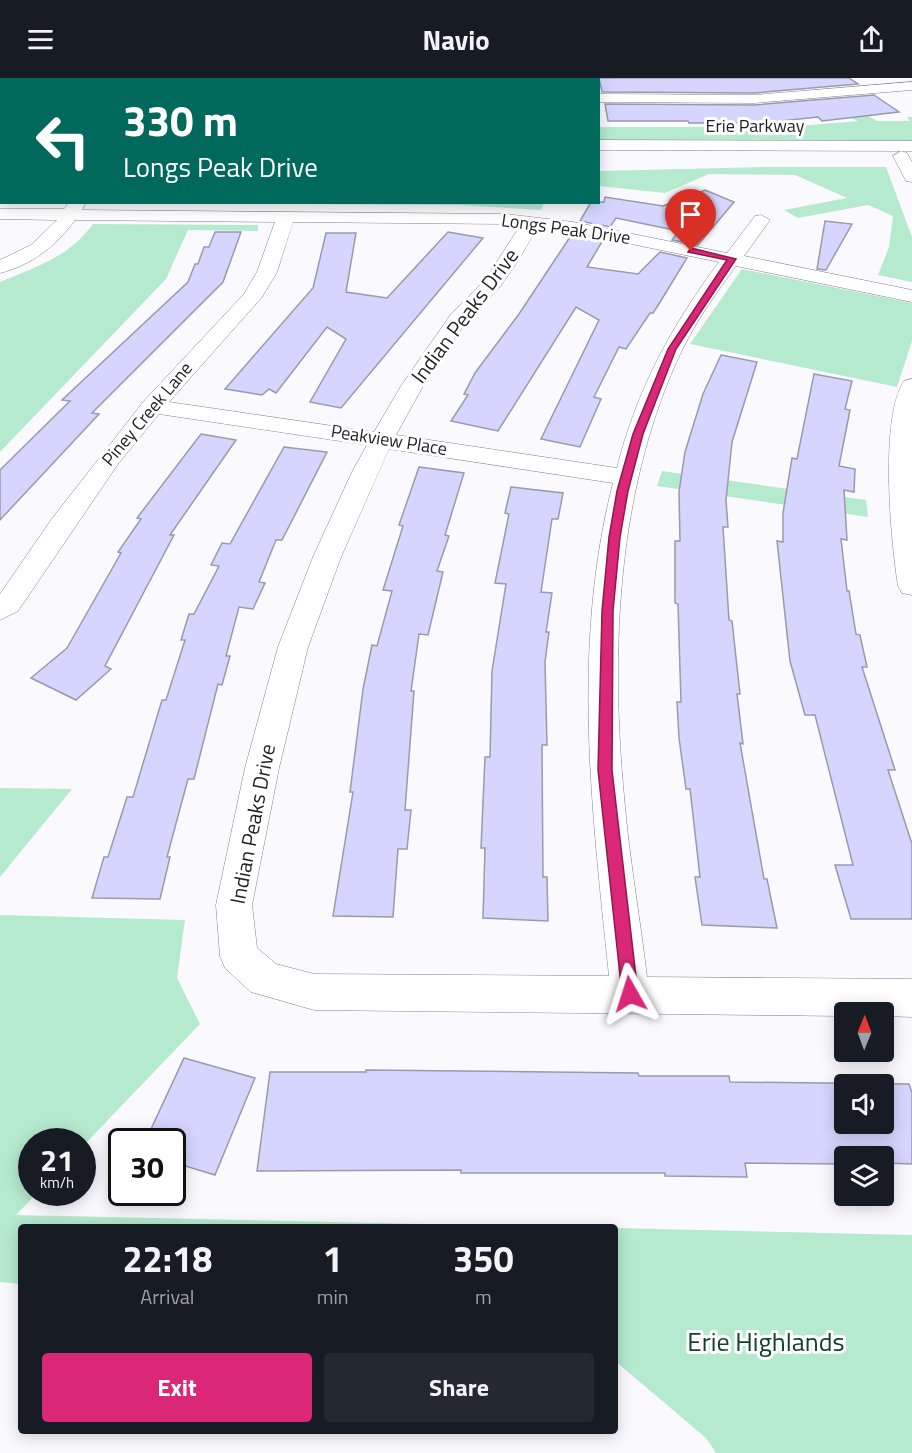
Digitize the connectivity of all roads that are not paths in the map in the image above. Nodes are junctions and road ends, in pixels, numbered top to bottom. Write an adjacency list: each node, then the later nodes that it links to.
1 (912, 86): 2 (street)
2 (600, 98)
3 (600, 145): 5 (street, Erie Parkway)
4 (600, 156): 5 (street)
5 (909, 159)
6 (74, 208): 7 (street, Longs Peak Drive); 8 (street, Longs Peak Drive); 12 (street)
7 (0, 214)
8 (286, 216): 10 (street, Longs Peak Drive); 15 (street, Piney Creek Lane)
9 (761, 220): 11 (street)
10 (531, 222): 11 (street, Longs Peak Drive); 16 (street, Indian Peaks Drive)
11 (732, 259): 13 (street, Longs Peak Drive); 17 (street)
12 (0, 267)
13 (912, 296)
14 (912, 386): 18 (street)
15 (152, 406): 16 (street, Peakview Place); 19 (street, Piney Creek Lane)
16 (383, 438): 17 (street, Peakview Place); 20 (street, Indian Peaks Drive)
17 (626, 477): 20 (street)
18 (912, 586)
19 (0, 610)
20 (630, 994): 21 (street, Indian Peaks Drive)
21 (912, 998)

